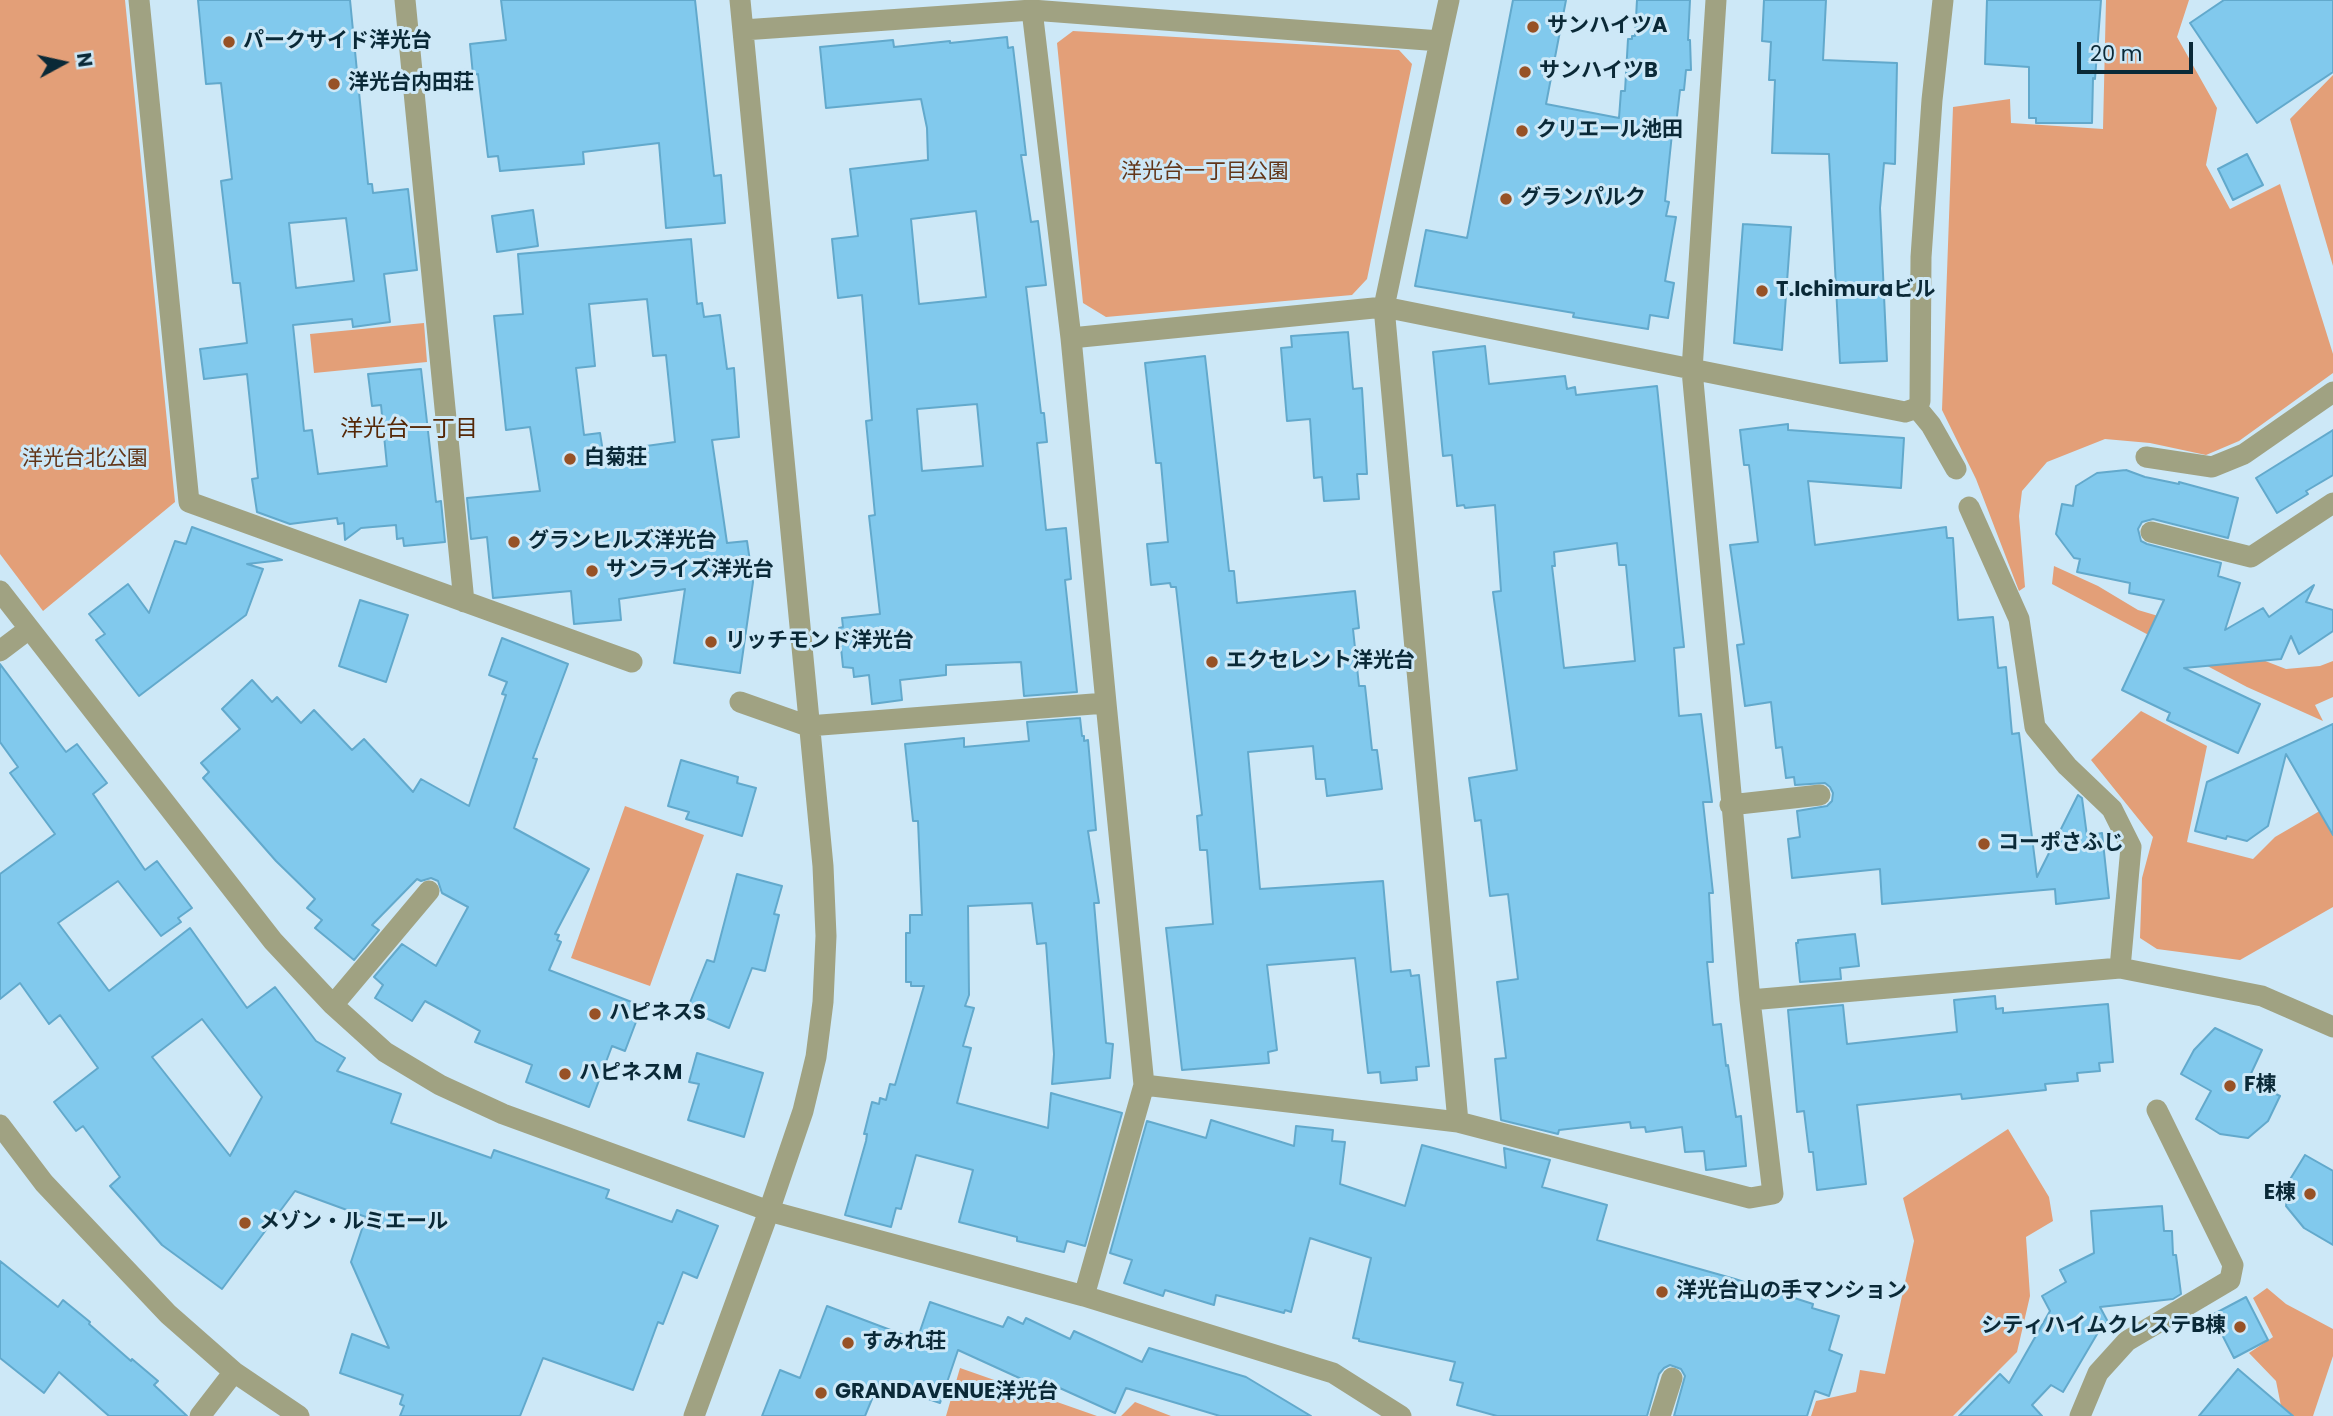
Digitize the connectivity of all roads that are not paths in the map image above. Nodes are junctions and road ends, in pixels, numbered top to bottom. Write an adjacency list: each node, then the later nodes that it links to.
1 (139, 0): 21 (street)
2 (405, 0): 21 (street)
3 (740, 0): 8 (street)
4 (1448, 0): 9 (street)
5 (1716, 0): 12 (street)
6 (1943, 0): 14 (street)
7 (1031, 10): 8 (street); 9 (street); 11 (street)
8 (743, 30): 27 (street)
9 (1440, 41): 10 (street)
10 (1384, 307): 11 (street); 12 (street); 37 (street)
11 (1070, 338): 26 (street)
12 (1692, 370): 14 (street); 29 (street)
13 (2333, 392): 15 (street)
14 (1917, 408): 16 (street)
15 (2146, 457)
16 (1956, 469)
17 (2333, 503): 19 (street)
18 (1969, 507): 31 (street)
19 (2151, 532)
20 (0, 591): 22 (street)
21 (464, 602): 24 (street)
22 (29, 629): 23 (street); 33 (street)
23 (0, 651)
24 (632, 662)
25 (740, 702): 27 (street)
26 (1106, 703): 27 (street); 35 (street)
27 (808, 726): 39 (street)
28 (1820, 795): 29 (street)
29 (1730, 805): 32 (street)
30 (429, 891): 33 (street)
31 (2120, 968): 32 (street); 34 (street)
32 (1750, 999): 37 (street)
33 (333, 1005): 39 (street)
34 (2333, 1027)
35 (1144, 1085): 37 (street); 40 (street)
36 (2157, 1110): 48 (street)
37 (1458, 1122)
38 (0, 1125): 41 (street)
39 (769, 1211): 40 (street); 45 (street)
40 (1084, 1296): 46 (street)
41 (234, 1372): 43 (street); 44 (street)
42 (1672, 1378): 47 (street)
43 (200, 1416)
44 (299, 1416)
45 (694, 1416)
46 (1401, 1416)
47 (1660, 1416)
48 (2080, 1416)

